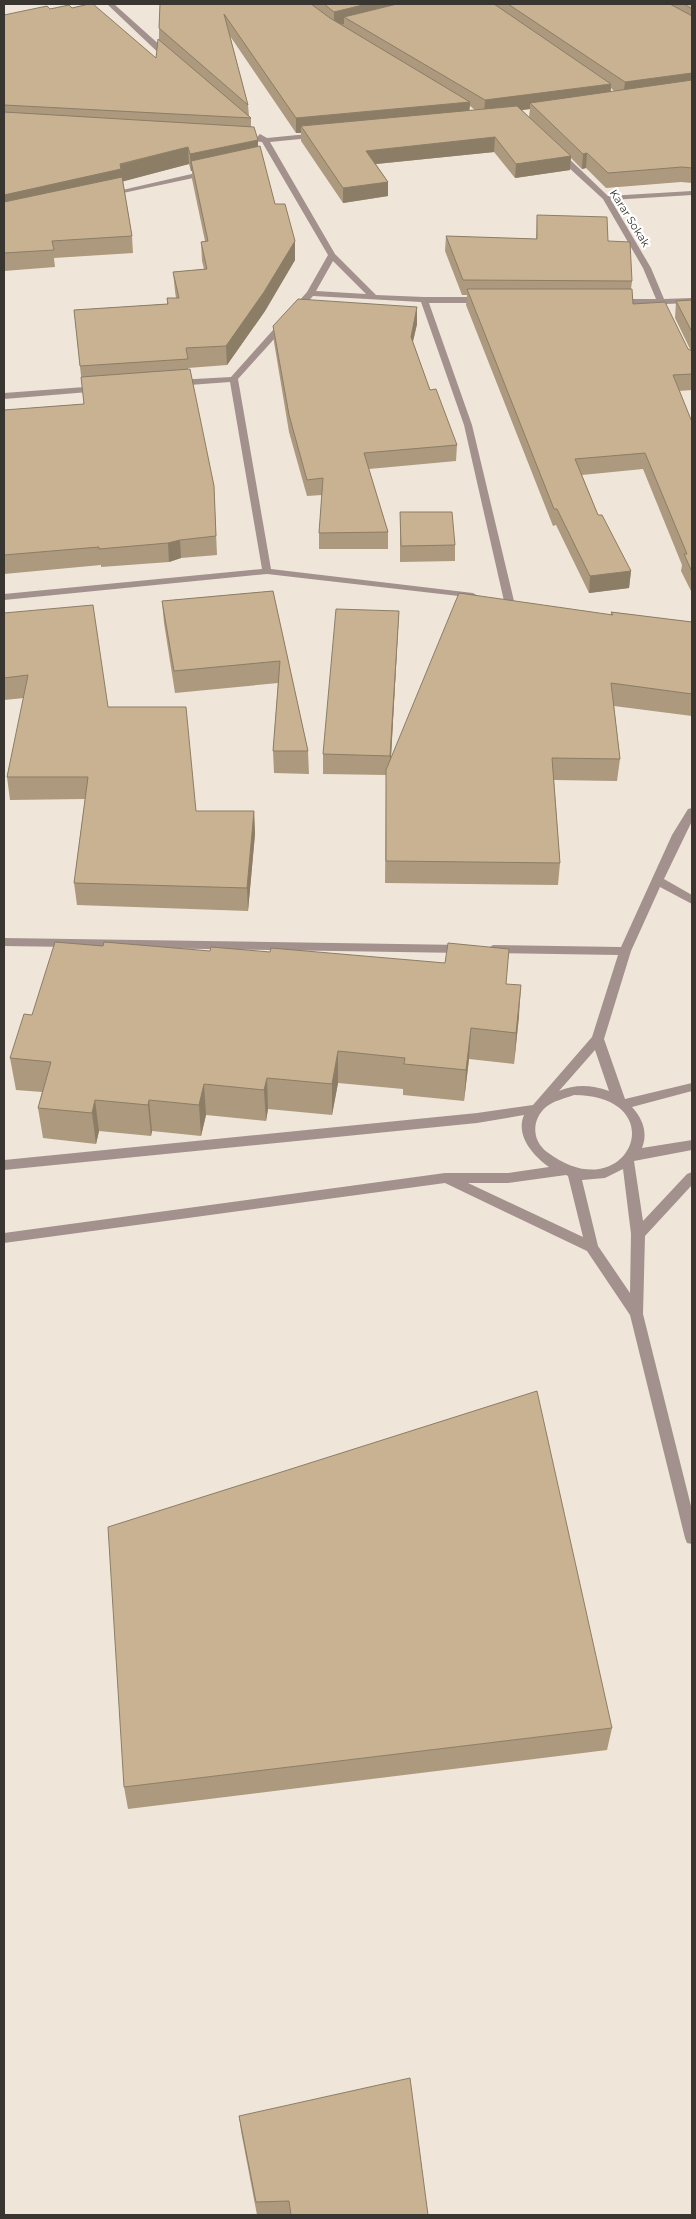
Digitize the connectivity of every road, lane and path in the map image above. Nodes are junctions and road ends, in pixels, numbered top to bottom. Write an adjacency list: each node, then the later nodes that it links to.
1 (110, 4): 2 (street)
2 (179, 66)
3 (250, 127): 6 (street)
4 (324, 134): 6 (street)
5 (236, 138): 6 (street)
6 (265, 140): 8 (street)
7 (555, 150): 13 (street, Karar Sokak)
8 (275, 157): 9 (street); 14 (street)
9 (265, 159)
10 (217, 170): 12 (street)
11 (692, 193): 13 (street)
12 (102, 195)
13 (606, 198): 21 (street, Karar Sokak)
14 (332, 255): 15 (street); 16 (street)
15 (312, 293): 16 (street); 23 (street)
16 (374, 297): 17 (street)
17 (424, 300): 18 (street); 30 (street)
18 (493, 300)
19 (692, 301): 21 (street)
20 (611, 302): 21 (street)
21 (660, 302): 22 (street, Karar Sokak)
22 (670, 320)
23 (234, 379): 24 (street); 27 (street)
24 (167, 384)
25 (110, 388): 26 (street)
26 (4, 396)
27 (267, 571): 28 (street); 29 (street)
28 (4, 597)
29 (480, 597)
30 (509, 601)
31 (692, 812): 32 (street)
32 (657, 880): 33 (street); 35 (street)
33 (692, 900)
34 (4, 942): 35 (street)
35 (625, 951): 36 (street)
36 (598, 1039): 38 (street); 39 (street)
37 (692, 1087): 38 (street)
38 (621, 1102): 39 (street); 41 (street)
39 (539, 1105): 42 (street); 43 (street)
40 (692, 1145): 41 (street)
41 (630, 1157): 43 (street); 46 (street)
42 (4, 1165)
43 (570, 1171): 44 (street); 48 (street)
44 (445, 1178): 47 (street); 48 (street)
45 (692, 1178): 46 (street)
46 (638, 1234): 49 (street)
47 (4, 1238)
48 (592, 1247): 49 (street)
49 (636, 1314): 50 (street)
50 (692, 1538)

